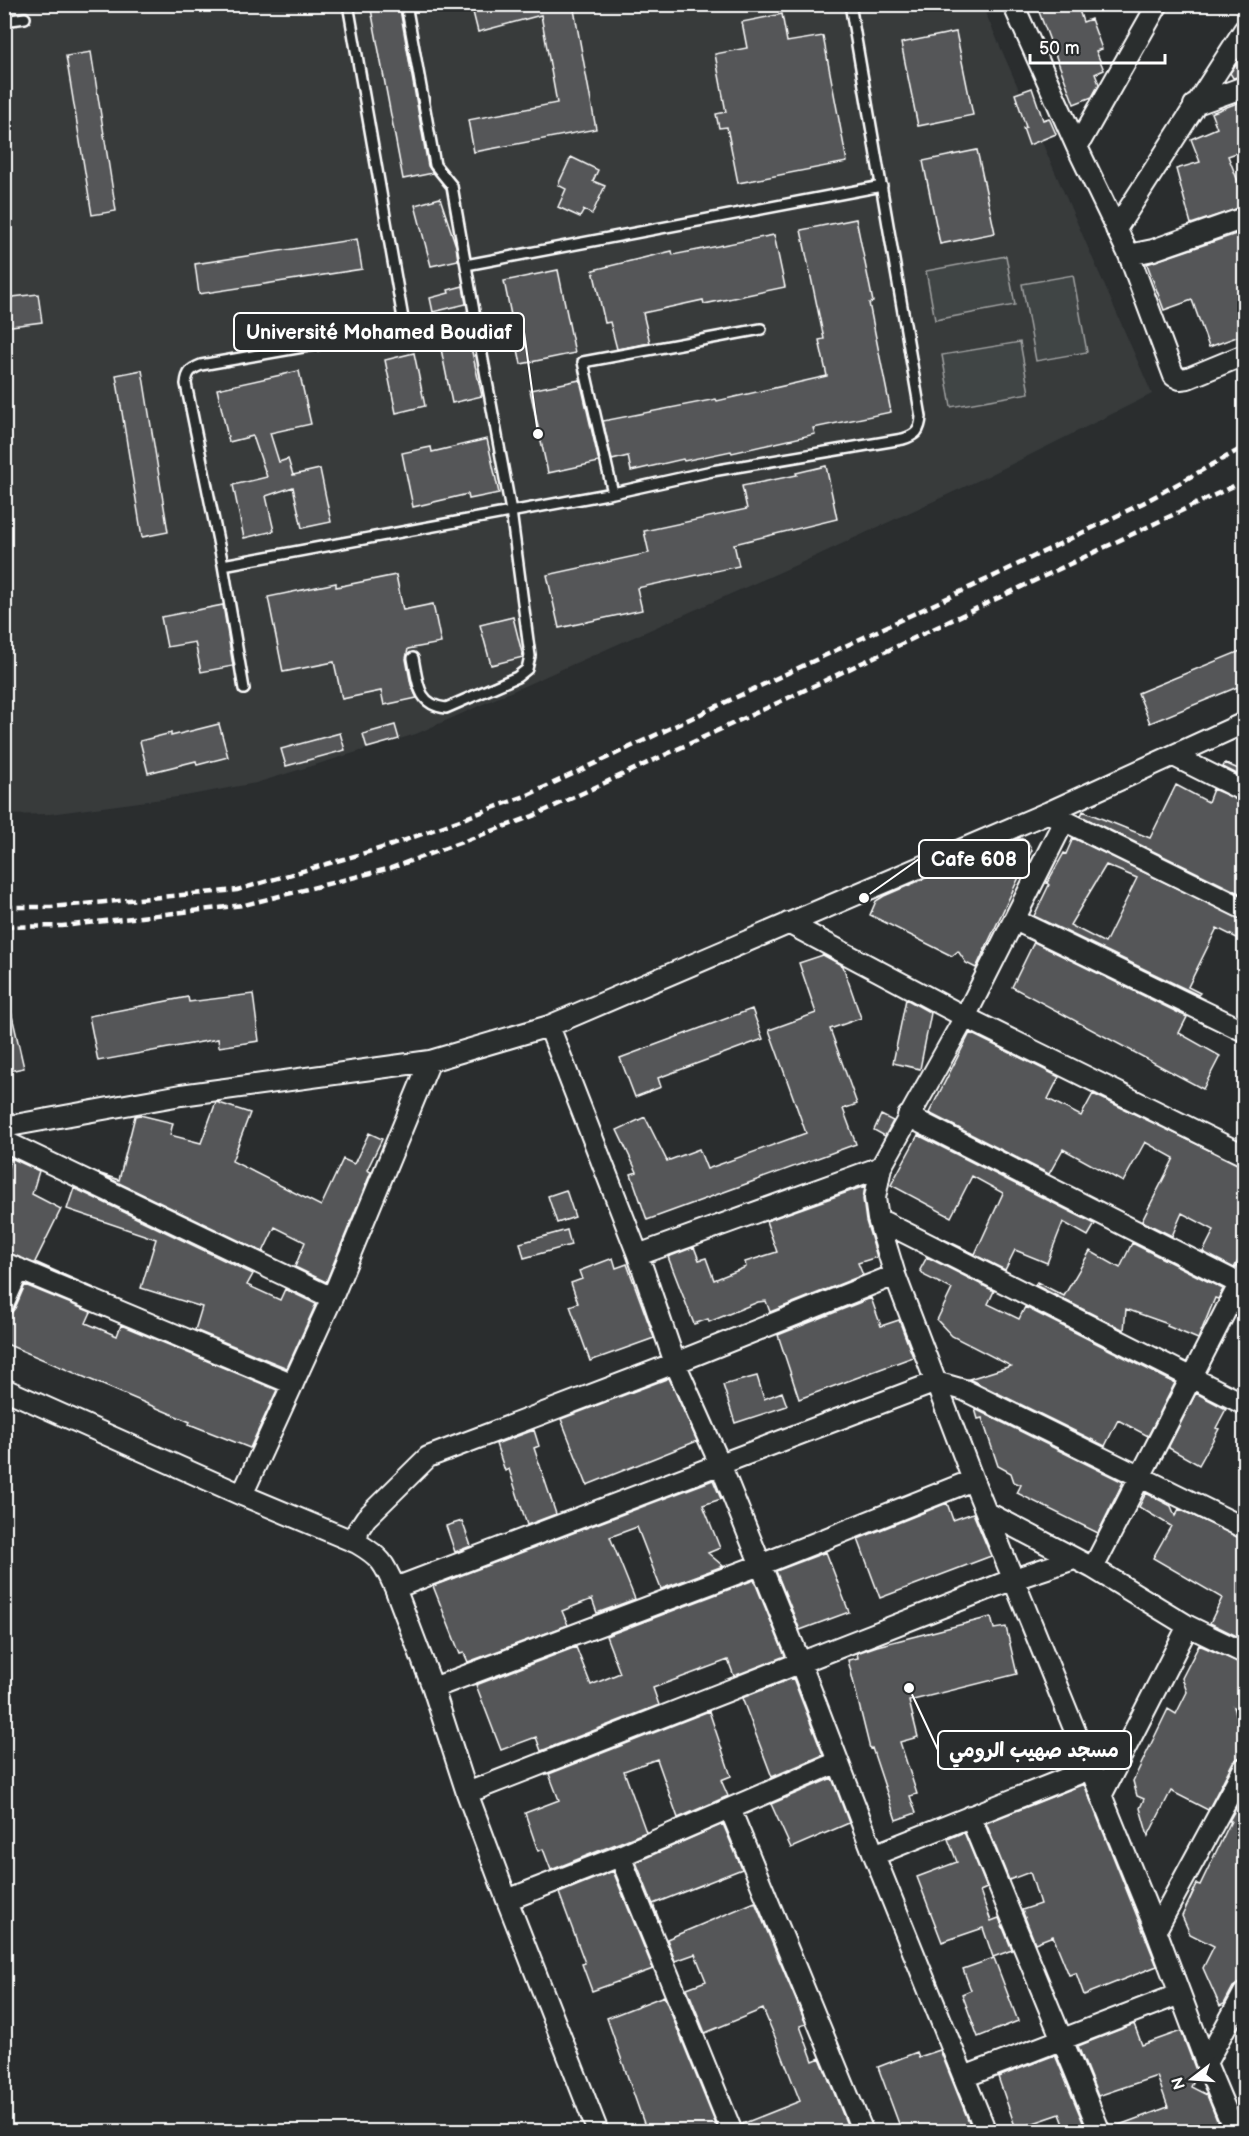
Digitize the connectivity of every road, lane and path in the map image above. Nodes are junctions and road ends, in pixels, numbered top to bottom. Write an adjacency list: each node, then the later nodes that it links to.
1 (348, 4): 19 (lane)
2 (406, 4): 16 (lane)
3 (850, 4): 12 (lane)
4 (1013, 4): 11 (street)
5 (1158, 4): 11 (street)
6 (25, 18): 7 (lane)
7 (4, 21)
8 (1245, 30): 10 (street)
9 (1245, 87): 10 (street)
10 (1194, 105): 14 (street)
11 (1077, 147): 14 (street)
12 (882, 186): 16 (lane); 21 (lane)
13 (1245, 218): 15 (street)
14 (1116, 229): 15 (street)
15 (1129, 255): 20 (street)
16 (466, 265): 17 (lane)
17 (475, 317): 19 (lane); 22 (lane)
18 (761, 329): 21 (lane)
19 (405, 330): 23 (lane)
20 (1245, 355)
21 (613, 493): 22 (lane)
22 (511, 511): 23 (lane); 24 (lane)
23 (223, 565): 25 (lane)
24 (413, 658)
25 (244, 689)
26 (1245, 723): 27 (street)
27 (1174, 756): 28 (street); 29 (street)
28 (1245, 790)
29 (1057, 817): 30 (street); 31 (street); 32 (street)
30 (1245, 909)
31 (1016, 920): 33 (street); 35 (street)
32 (788, 923): 33 (street); 34 (street)
33 (965, 1017): 37 (street); 40 (street)
34 (549, 1026): 36 (street); 43 (street)
35 (1245, 1031)
36 (430, 1061): 38 (street); 47 (street)
37 (908, 1116): 41 (street); 46 (street)
38 (4, 1127)
39 (4, 1141): 47 (street)
40 (1245, 1155)
41 (881, 1167): 42 (street); 43 (street)
42 (878, 1219): 45 (street); 50 (street)
43 (638, 1255): 49 (street)
44 (12, 1266): 48 (street); 52 (street)
45 (895, 1275): 49 (street); 51 (street)
46 (1242, 1280): 50 (street)
47 (332, 1298): 52 (street)
48 (4, 1303)
49 (675, 1363): 55 (street); 61 (street)
50 (1191, 1378): 54 (street); 56 (street)
51 (936, 1382): 55 (street); 56 (street); 57 (street)
52 (293, 1384): 58 (street)
53 (4, 1389): 58 (street)
54 (1245, 1404)
55 (720, 1464): 63 (street); 66 (street)
56 (1140, 1476): 60 (street); 64 (street)
57 (972, 1480): 59 (street); 63 (street)
58 (242, 1495): 61 (street)
59 (986, 1512): 62 (street); 65 (street)
60 (1245, 1528)
61 (357, 1543): 66 (street)
62 (1074, 1560): 64 (street); 65 (street)
63 (760, 1565): 69 (street); 70 (street)
64 (1093, 1568): 67 (street)
65 (1014, 1579): 69 (street); 73 (street)
66 (395, 1588): 70 (street)
67 (1188, 1626): 68 (street); 75 (street)
68 (1245, 1653)
69 (800, 1662): 71 (street); 74 (street)
70 (433, 1688): 74 (street)
71 (838, 1762): 76 (street); 78 (street)
72 (1245, 1768): 81 (street)
73 (1090, 1769): 75 (street); 77 (street)
74 (467, 1793): 80 (street)
75 (1101, 1797): 81 (street)
76 (730, 1809): 79 (street); 89 (street)
77 (970, 1816): 78 (street); 84 (street)
78 (874, 1855): 86 (street)
79 (620, 1856): 80 (street); 88 (street)
80 (507, 1900): 87 (street)
81 (1156, 1930): 83 (street)
82 (1245, 1993): 85 (street)
83 (1180, 1994): 84 (street); 85 (street)
84 (1062, 2039): 86 (street); 91 (street)
85 (1206, 2063): 92 (street)
86 (964, 2078): 90 (street)
87 (598, 2132)
88 (732, 2132)
89 (863, 2132)
90 (986, 2132)
91 (1100, 2132)
92 (1235, 2132)

